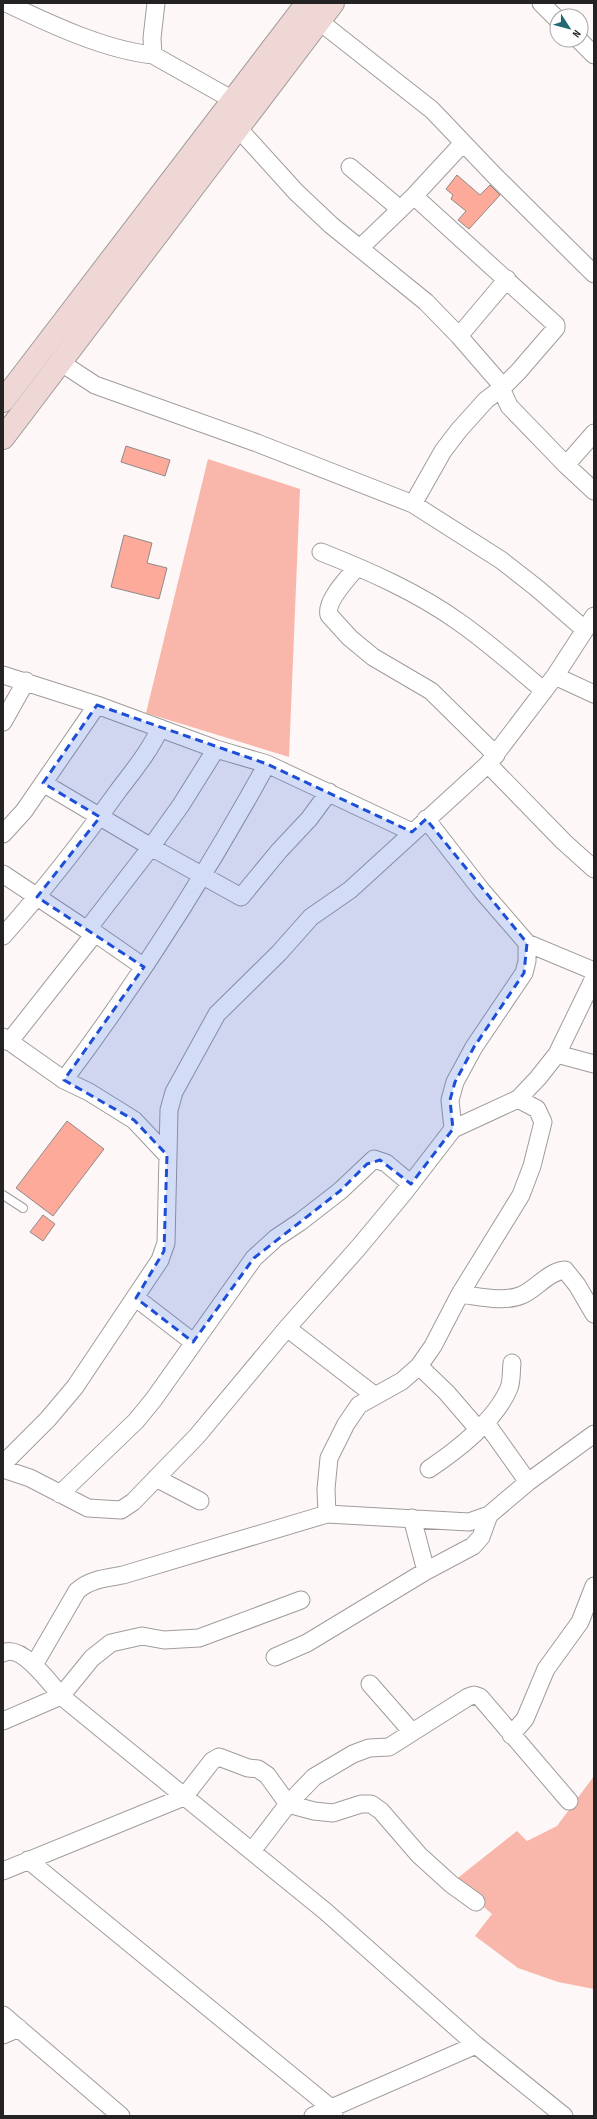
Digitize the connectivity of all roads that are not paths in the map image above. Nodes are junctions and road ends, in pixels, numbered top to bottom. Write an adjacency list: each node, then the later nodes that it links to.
1 (6, 3): 8 (street)
2 (156, 3): 8 (street)
3 (307, 3): 9 (street)
4 (333, 3): 7 (street)
5 (541, 3): 6 (street)
6 (549, 11)
7 (319, 21): 10 (street); 11 (street)
8 (153, 55): 9 (street)
9 (233, 100): 21 (street)
10 (238, 128): 15 (street); 19 (street)
11 (462, 143): 13 (street); 16 (street)
12 (350, 167): 14 (street)
13 (414, 196): 14 (street); 17 (street)
14 (400, 209): 15 (street)
15 (360, 248): 18 (street)
16 (594, 274)
17 (507, 279): 18 (street); 20 (street)
18 (459, 336): 20 (street)
19 (60, 362): 23 (street); 26 (street)
20 (502, 388): 24 (street); 26 (street)
21 (3, 401)
22 (594, 433): 24 (street)
23 (3, 438)
24 (566, 465): 25 (street)
25 (594, 491)
26 (413, 504): 30 (street)
27 (321, 552): 28 (street)
28 (357, 567): 34 (street); 40 (street)
29 (594, 616): 30 (street)
30 (584, 629): 32 (street)
31 (3, 675): 33 (street)
32 (555, 676): 34 (street); 35 (street)
33 (26, 681): 36 (street); 37 (street)
34 (544, 690): 40 (street)
35 (594, 694)
36 (97, 705): 38 (street); 42 (street)
37 (3, 722)
38 (160, 728): 39 (street); 44 (street)
39 (216, 749): 41 (street); 48 (street)
40 (492, 759): 45 (street); 49 (street)
41 (267, 764): 43 (street); 51 (street)
42 (43, 783): 44 (street); 47 (street)
43 (329, 792): 46 (street); 51 (street)
44 (100, 816): 48 (street); 52 (street)
45 (426, 819): 46 (street); 55 (street)
46 (412, 832): 65 (street)
47 (3, 834)
48 (151, 847): 51 (street); 53 (street)
49 (594, 869)
50 (3, 874): 52 (street)
51 (201, 875): 56 (street)
52 (37, 898): 53 (street); 54 (street)
53 (91, 931): 56 (street); 59 (street)
54 (3, 936)
55 (527, 942): 57 (street); 64 (street)
56 (144, 967): 62 (street)
57 (594, 971)
58 (594, 978): 60 (street)
59 (6, 1039): 62 (street)
60 (557, 1054): 61 (street); 63 (street)
61 (594, 1064)
62 (64, 1080): 65 (street)
63 (518, 1099): 64 (street); 69 (street)
64 (453, 1129): 66 (street)
65 (167, 1155): 70 (street)
66 (411, 1184): 72 (street); 73 (street)
67 (3, 1195): 68 (lane)
68 (23, 1208)
69 (460, 1294): 71 (street); 75 (street)
70 (136, 1298): 73 (street); 79 (street)
71 (594, 1314)
72 (287, 1328): 76 (street); 82 (street)
73 (193, 1342): 84 (street)
74 (512, 1364): 77 (street)
75 (418, 1366): 76 (street); 77 (street)
76 (374, 1396): 86 (street)
77 (482, 1426): 81 (street); 83 (street)
78 (594, 1434): 83 (street)
79 (3, 1464)
80 (3, 1469): 84 (street)
81 (429, 1470)
82 (156, 1478): 84 (street); 85 (street)
83 (528, 1482): 87 (street)
84 (60, 1494)
85 (200, 1501)
86 (326, 1514): 88 (street); 94 (street)
87 (489, 1515): 88 (street); 89 (street)
88 (412, 1518): 89 (street)
89 (426, 1571): 93 (street)
90 (594, 1586): 99 (street)
91 (301, 1600): 96 (street)
92 (3, 1653): 94 (street)
93 (275, 1657)
94 (34, 1665): 96 (street)
95 (370, 1684): 98 (street)
96 (61, 1696): 97 (street); 100 (street)
97 (3, 1721)
98 (412, 1732): 99 (street); 102 (street)
99 (512, 1735): 101 (street)
100 (184, 1797): 102 (street); 103 (street); 104 (street)
101 (569, 1801)
102 (288, 1804): 103 (street); 106 (street)
103 (252, 1851): 110 (street)
104 (28, 1860): 105 (street); 111 (street)
105 (3, 1871)
106 (476, 1902)
107 (3, 2015): 108 (street)
108 (19, 2028): 109 (street); 112 (street)
109 (3, 2036)
110 (476, 2045): 111 (street); 114 (street)
111 (333, 2112): 113 (street)
112 (121, 2116)
113 (313, 2116)
114 (564, 2116)

